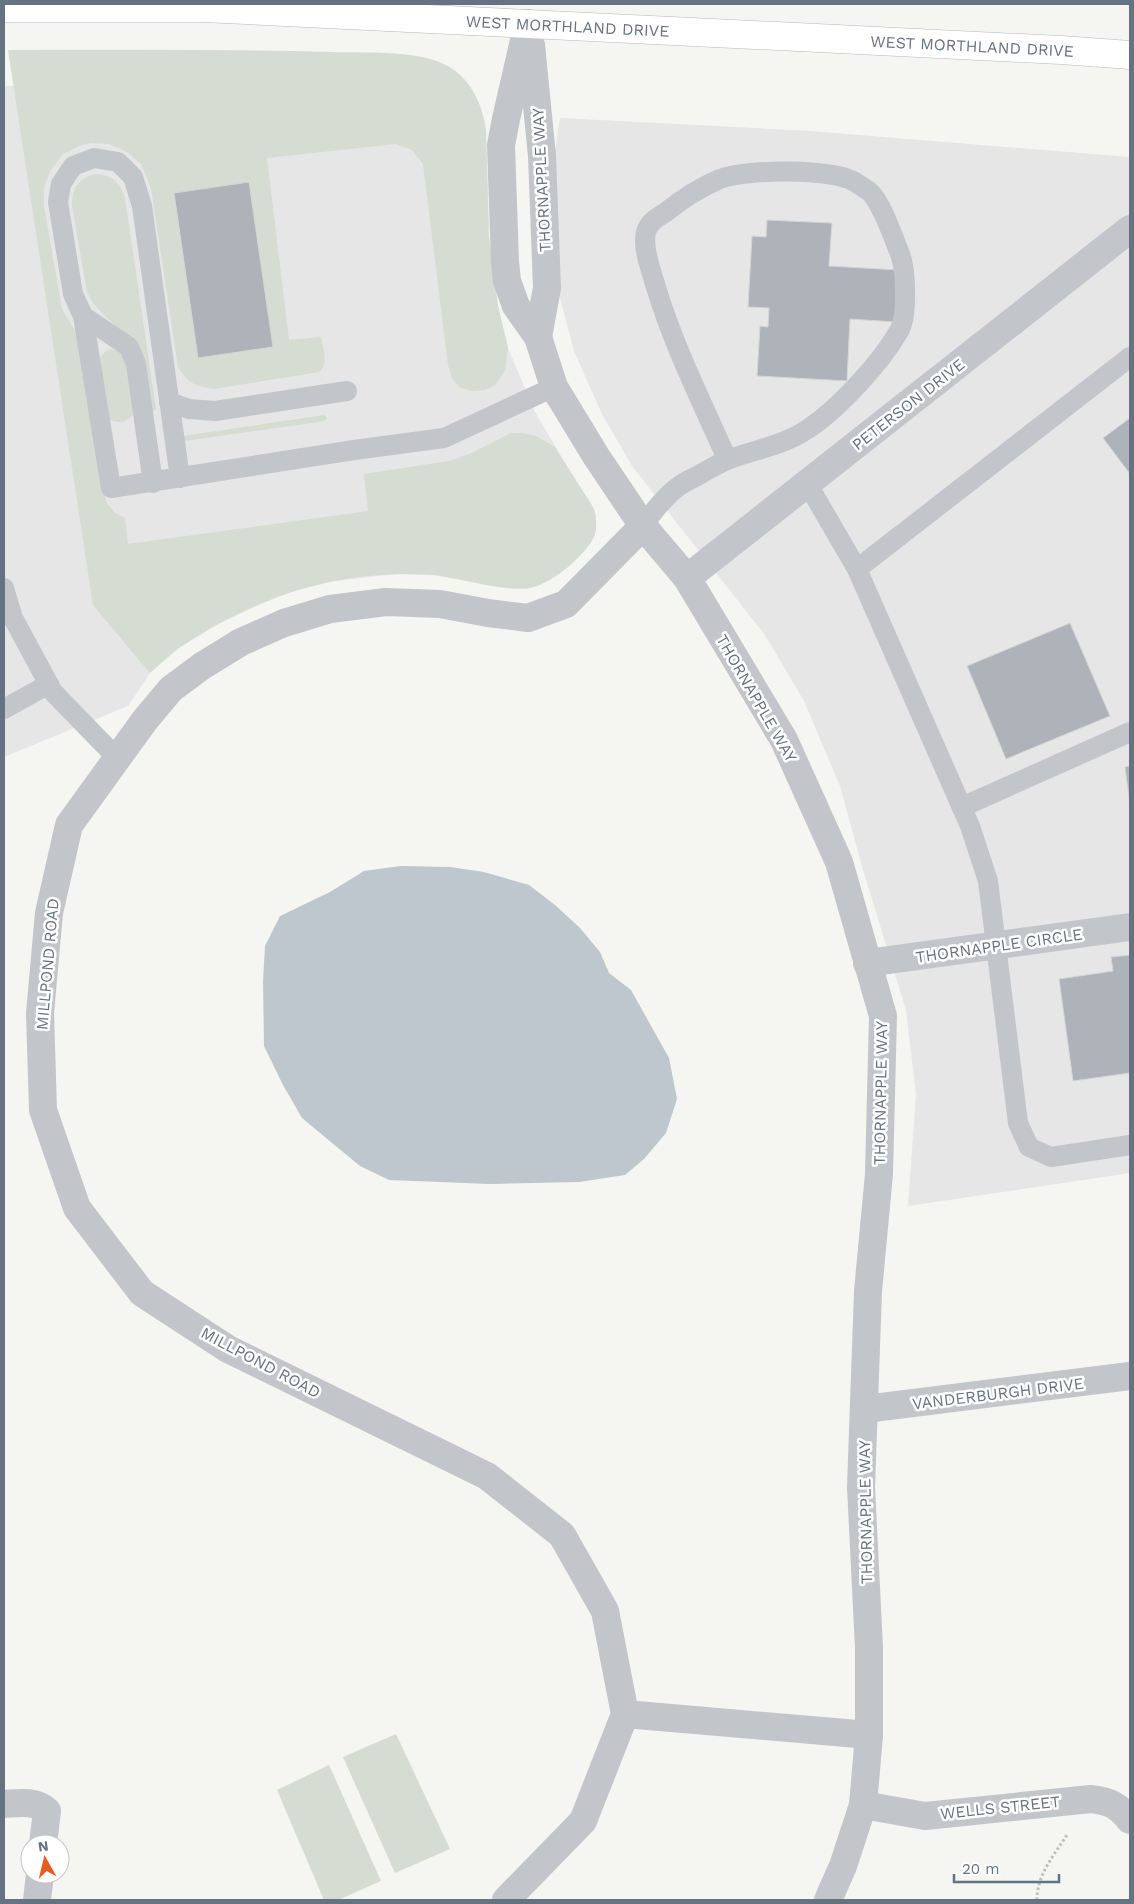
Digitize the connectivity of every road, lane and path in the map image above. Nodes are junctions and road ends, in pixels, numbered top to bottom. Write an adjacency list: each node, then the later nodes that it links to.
1 (4, 8): 2 (highway, WEST MORTHLAND DRIVE)
2 (529, 13): 3 (highway, WEST MORTHLAND DRIVE); 6 (street, THORNAPPLE WAY); 6 (street, THORNAPPLE WAY)
3 (1130, 55)
4 (1130, 229): 14 (street, PETERSON DRIVE)
5 (83, 316): 10 (lane); 13 (lane); 13 (lane)
6 (538, 338): 8 (street, THORNAPPLE WAY)
7 (1130, 356): 16 (lane)
8 (554, 387): 12 (lane); 15 (street, THORNAPPLE WAY)
9 (347, 391): 10 (lane)
10 (169, 402): 12 (lane)
11 (728, 459): 11 (lane); 15 (lane)
12 (180, 478): 13 (lane)
13 (153, 483)
14 (807, 483): 16 (lane); 17 (street, PETERSON DRIVE)
15 (643, 526): 17 (street, THORNAPPLE WAY); 23 (street, MILLPOND ROAD)
16 (857, 569): 24 (lane)
17 (687, 578): 27 (street, THORNAPPLE WAY)
18 (4, 588): 19 (lane)
19 (8, 620): 20 (lane)
20 (49, 684): 21 (lane); 23 (lane)
21 (4, 709)
22 (1130, 732): 24 (lane)
23 (117, 758): 31 (street, MILLPOND ROAD)
24 (962, 807): 26 (lane)
25 (1130, 927): 26 (street, THORNAPPLE CIRCLE)
26 (995, 945): 27 (street, THORNAPPLE CIRCLE); 28 (lane)
27 (867, 963): 30 (street, THORNAPPLE WAY)
28 (1130, 1145)
29 (1130, 1376): 30 (street, VANDERBURGH DRIVE)
30 (865, 1409): 32 (street, THORNAPPLE WAY)
31 (625, 1714): 32 (street); 40 (street)
32 (869, 1734): 35 (street, THORNAPPLE WAY)
33 (1074, 1799): 35 (street, WELLS STREET); 36 (street, WELLS STREET); 42 (path)
34 (4, 1804): 37 (street)
35 (863, 1805): 41 (street, THORNAPPLE WAY)
36 (1130, 1820)
37 (44, 1834)
38 (39, 1884): 39 (street)
39 (37, 1900)
40 (506, 1900)
41 (828, 1900)
42 (1037, 1900)

